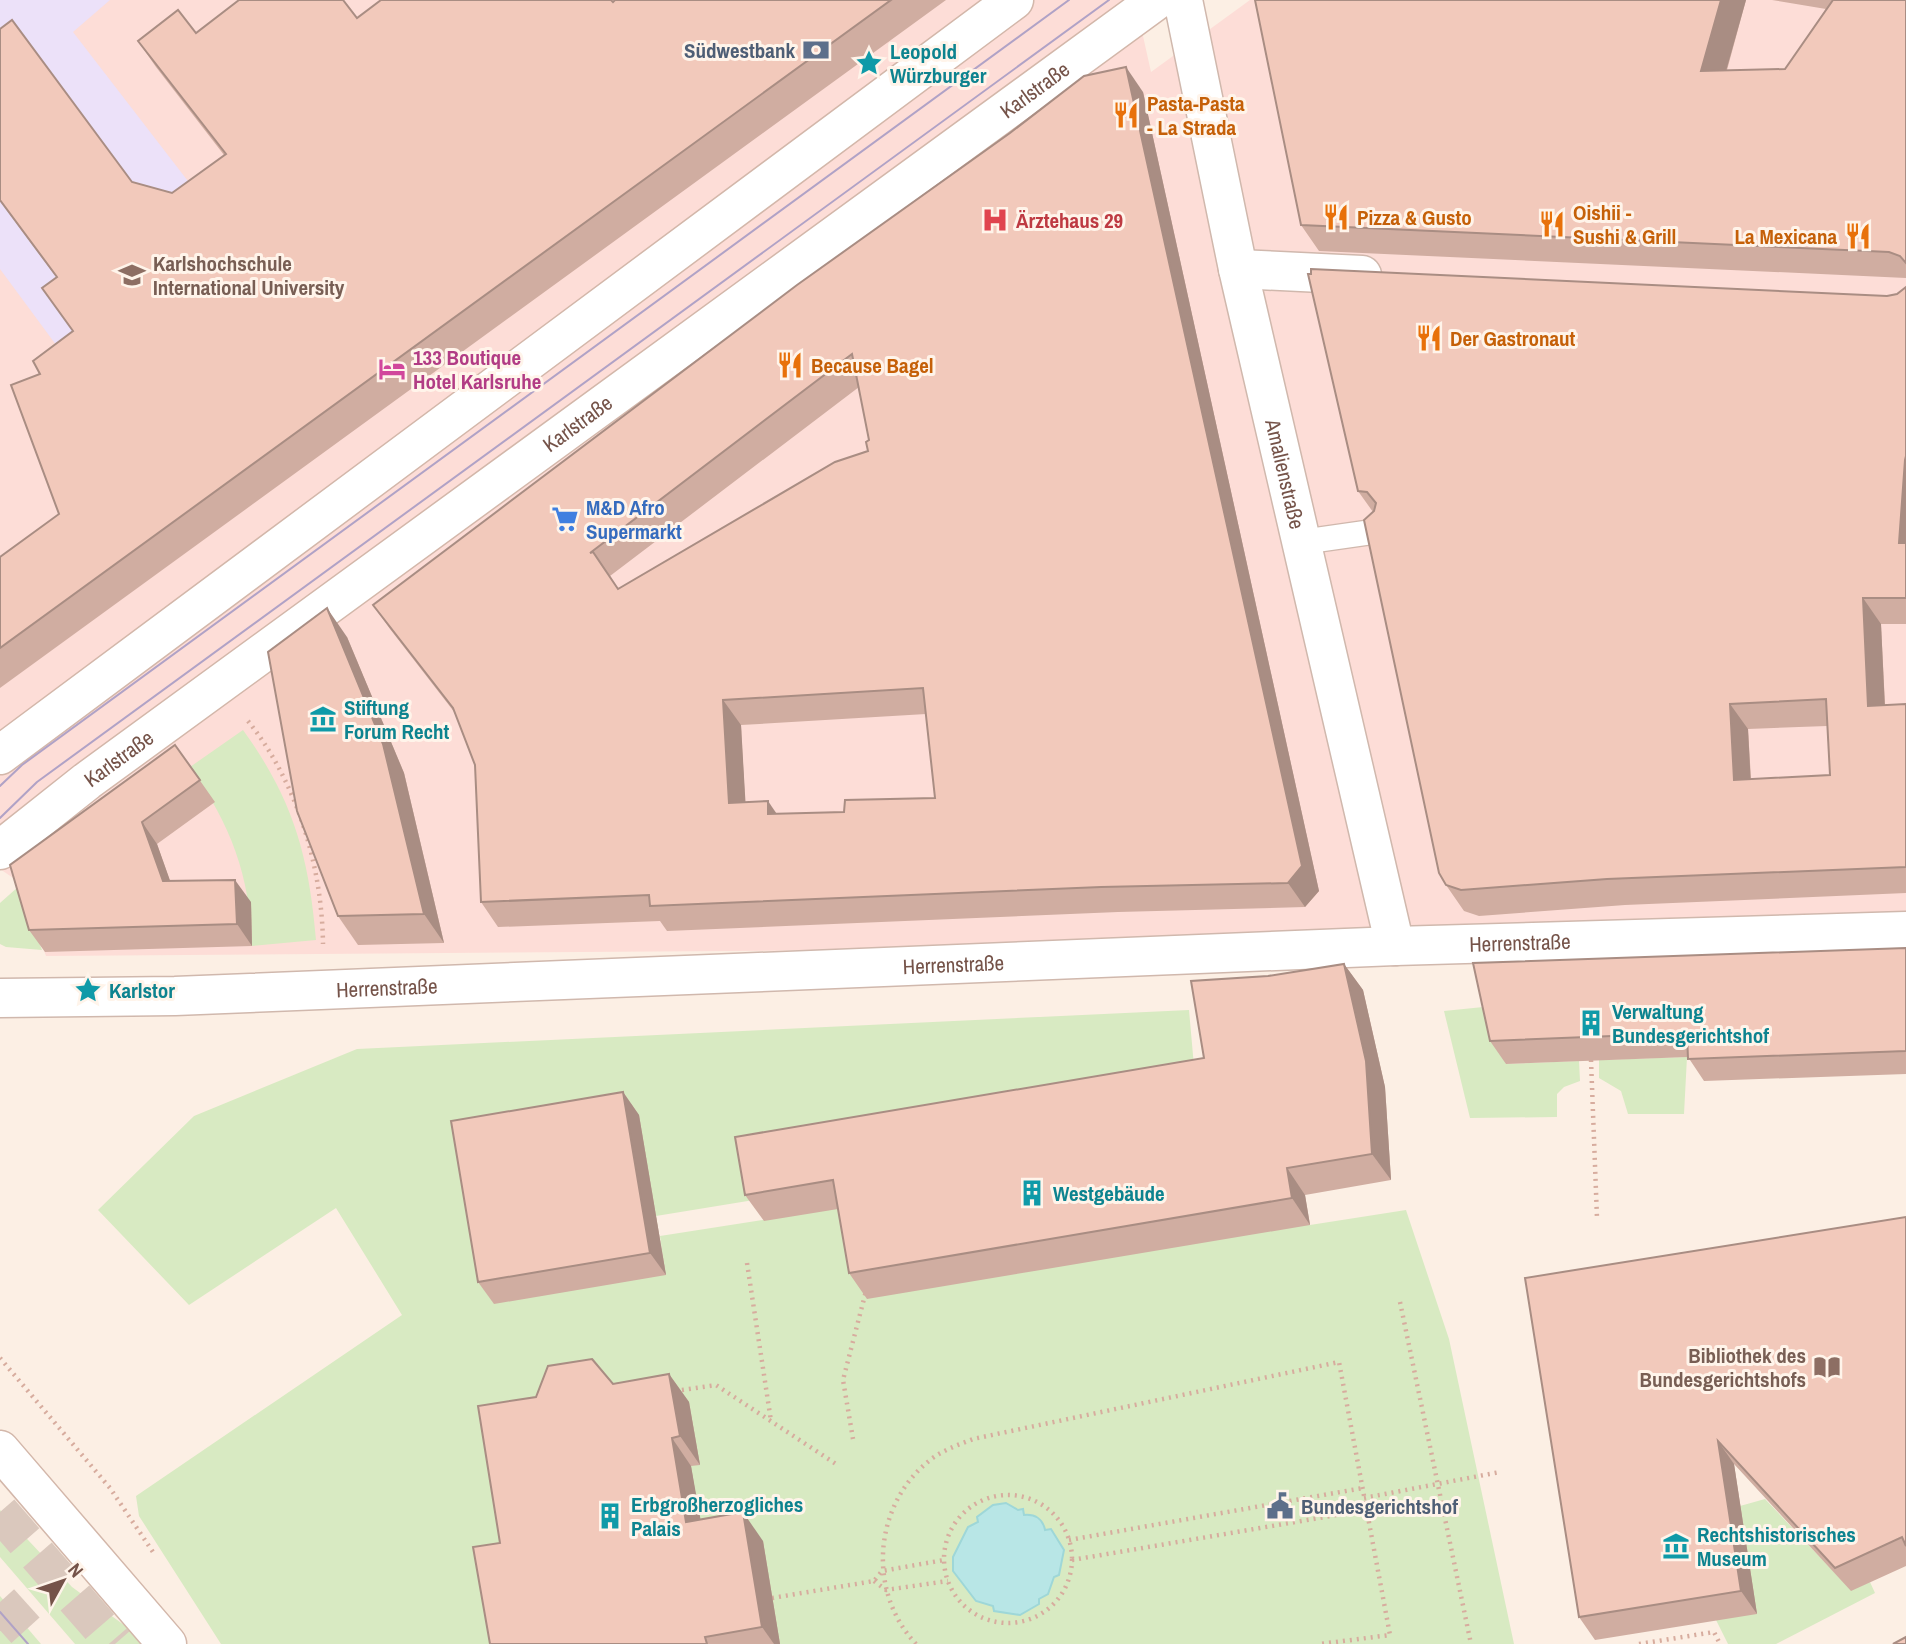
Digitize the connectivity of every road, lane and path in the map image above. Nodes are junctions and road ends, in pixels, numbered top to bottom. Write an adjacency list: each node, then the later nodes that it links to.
1 (1014, 0): 9 (street)
2 (1157, 0): 8 (street, Karlstraße)
3 (1182, 0): 4 (street, Amalienstraße)
4 (1238, 269): 5 (street); 7 (street, Amalienstraße)
5 (1391, 276)
6 (1379, 531): 7 (lane)
7 (1302, 542): 12 (street, Amalienstraße)
8 (219, 686): 10 (street, Karlstraße); 13 (path)
9 (0, 755)
10 (0, 850)
11 (1906, 931): 12 (street, Herrenstraße)
12 (1395, 946): 13 (street, Herrenstraße)
13 (324, 990): 14 (street, Herrenstraße)
14 (0, 998)
15 (1591, 1060): 16 (path)
16 (1597, 1217)
17 (747, 1263): 22 (path)
18 (866, 1291): 23 (path)
19 (1400, 1301): 27 (path)
20 (0, 1358): 34 (path)
21 (662, 1393): 22 (path)
22 (771, 1422): 25 (path)
23 (853, 1439)
24 (0, 1450): 40 (street)
25 (836, 1464)
26 (1500, 1472): 27 (path)
27 (1437, 1485): 29 (path); 43 (path)
28 (1363, 1488): 29 (path); 31 (path); 35 (path)
29 (1364, 1498): 30 (path)
30 (1366, 1510): 33 (path); 42 (path)
31 (1069, 1540): 32 (path); 33 (path)
32 (944, 1560): 35 (path); 37 (path)
33 (1072, 1560): 37 (path)
34 (163, 1566)
35 (882, 1571): 36 (path); 38 (path)
36 (874, 1581): 38 (path); 39 (path)
37 (948, 1581): 38 (path)
38 (886, 1590): 41 (path)
39 (772, 1598)
40 (167, 1644)
41 (916, 1644)
42 (1320, 1644)
43 (1471, 1644)
44 (1639, 1644): 45 (path)
45 (1720, 1644)

